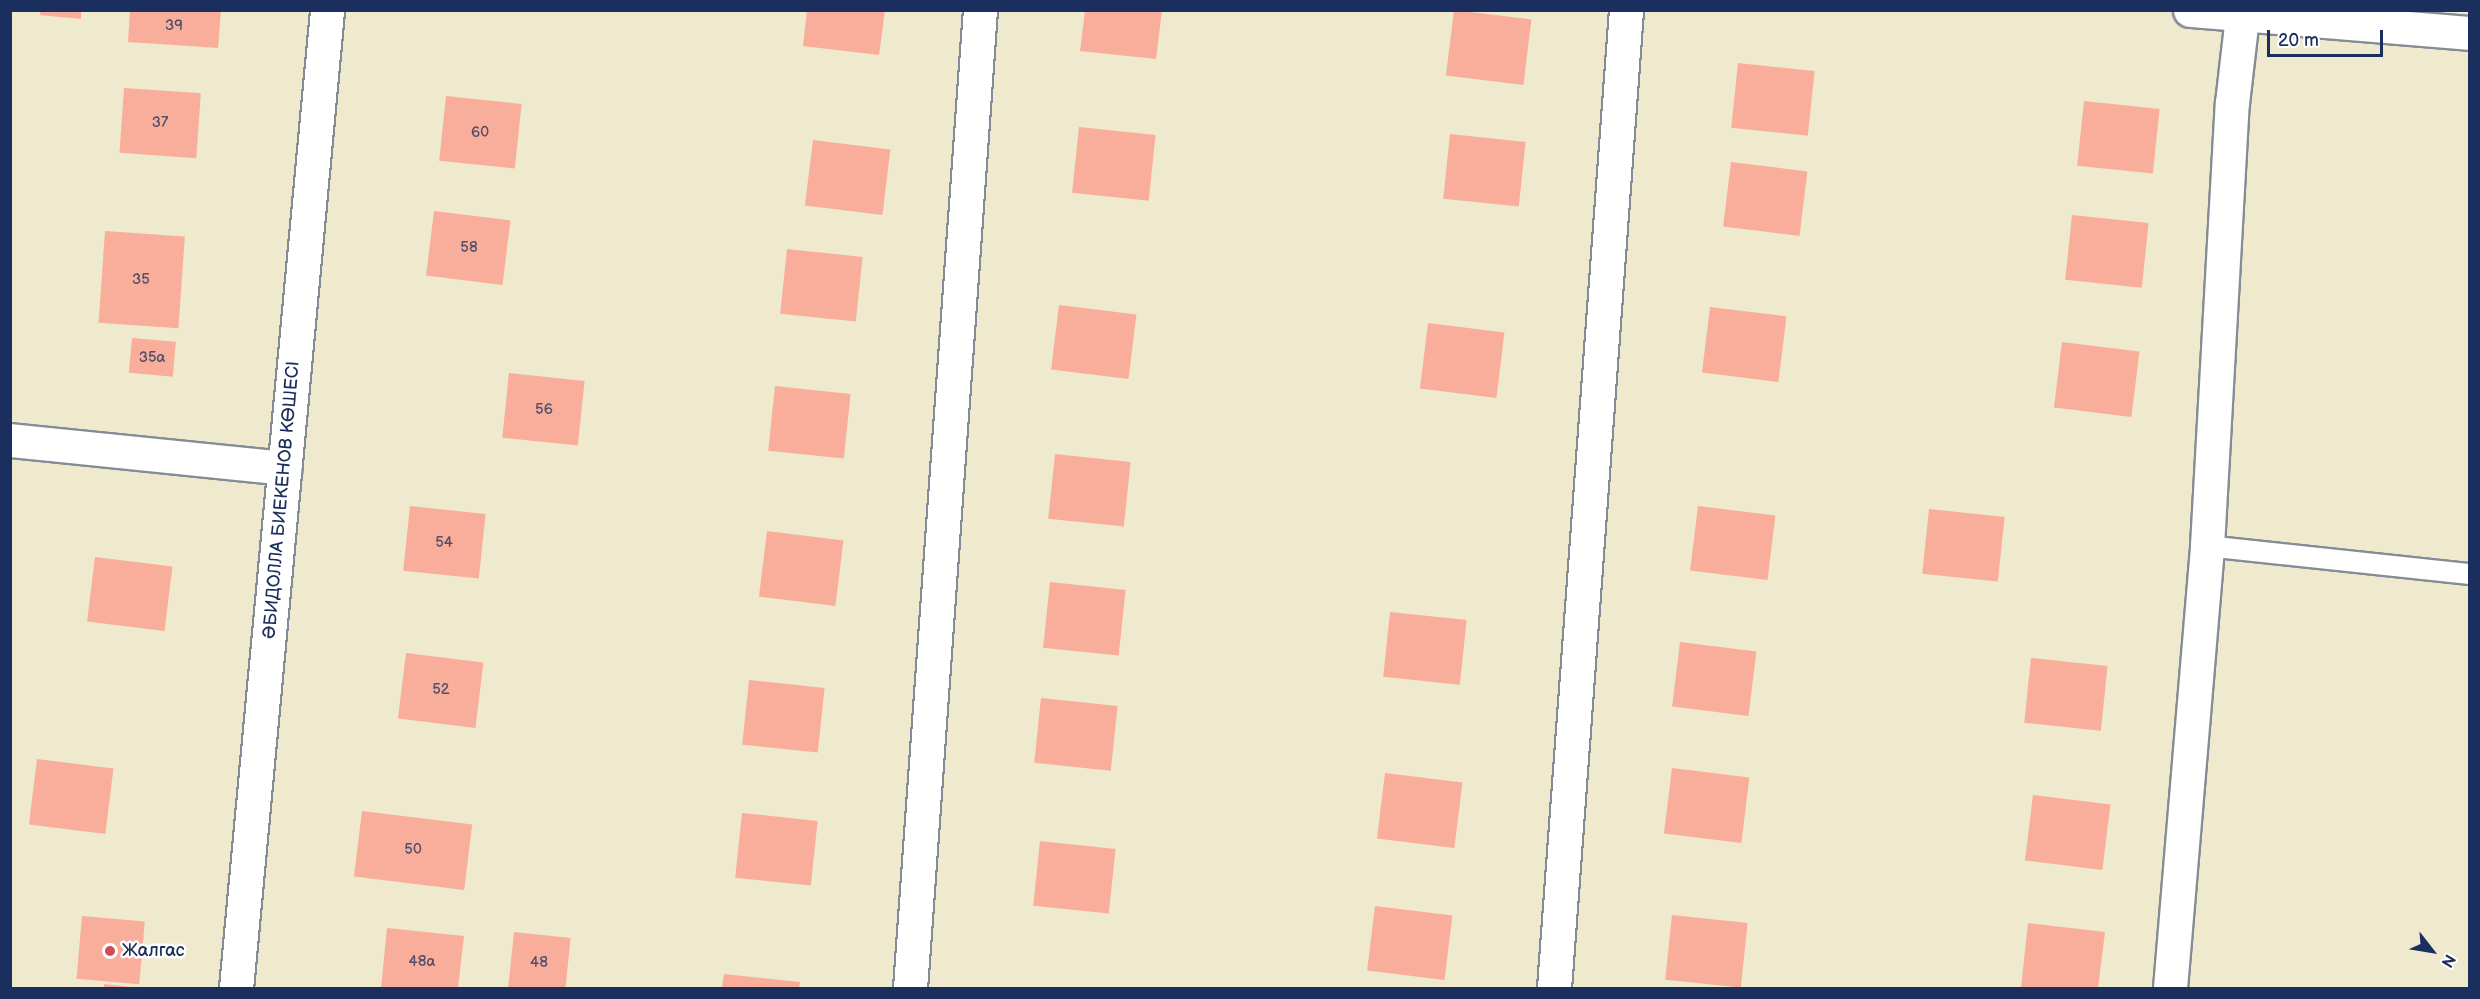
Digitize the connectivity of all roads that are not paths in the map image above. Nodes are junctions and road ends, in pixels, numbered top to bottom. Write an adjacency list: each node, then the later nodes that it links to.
1 (327, 10): 8 (street, ӘБИДОЛЛА БИЕКЕНОВ КӨШЕСІ)
2 (980, 10): 12 (street)
3 (1626, 10): 13 (street)
4 (2190, 10): 5 (street)
5 (2242, 17): 6 (street); 9 (street)
6 (2469, 33)
7 (10, 440): 8 (street)
8 (285, 468): 11 (street, ӘБИДОЛЛА БИЕКЕНОВ КӨШЕСІ)
9 (2207, 546): 10 (lane); 14 (street)
10 (2469, 574)
11 (237, 988)
12 (910, 988)
13 (1554, 988)
14 (2170, 988)

